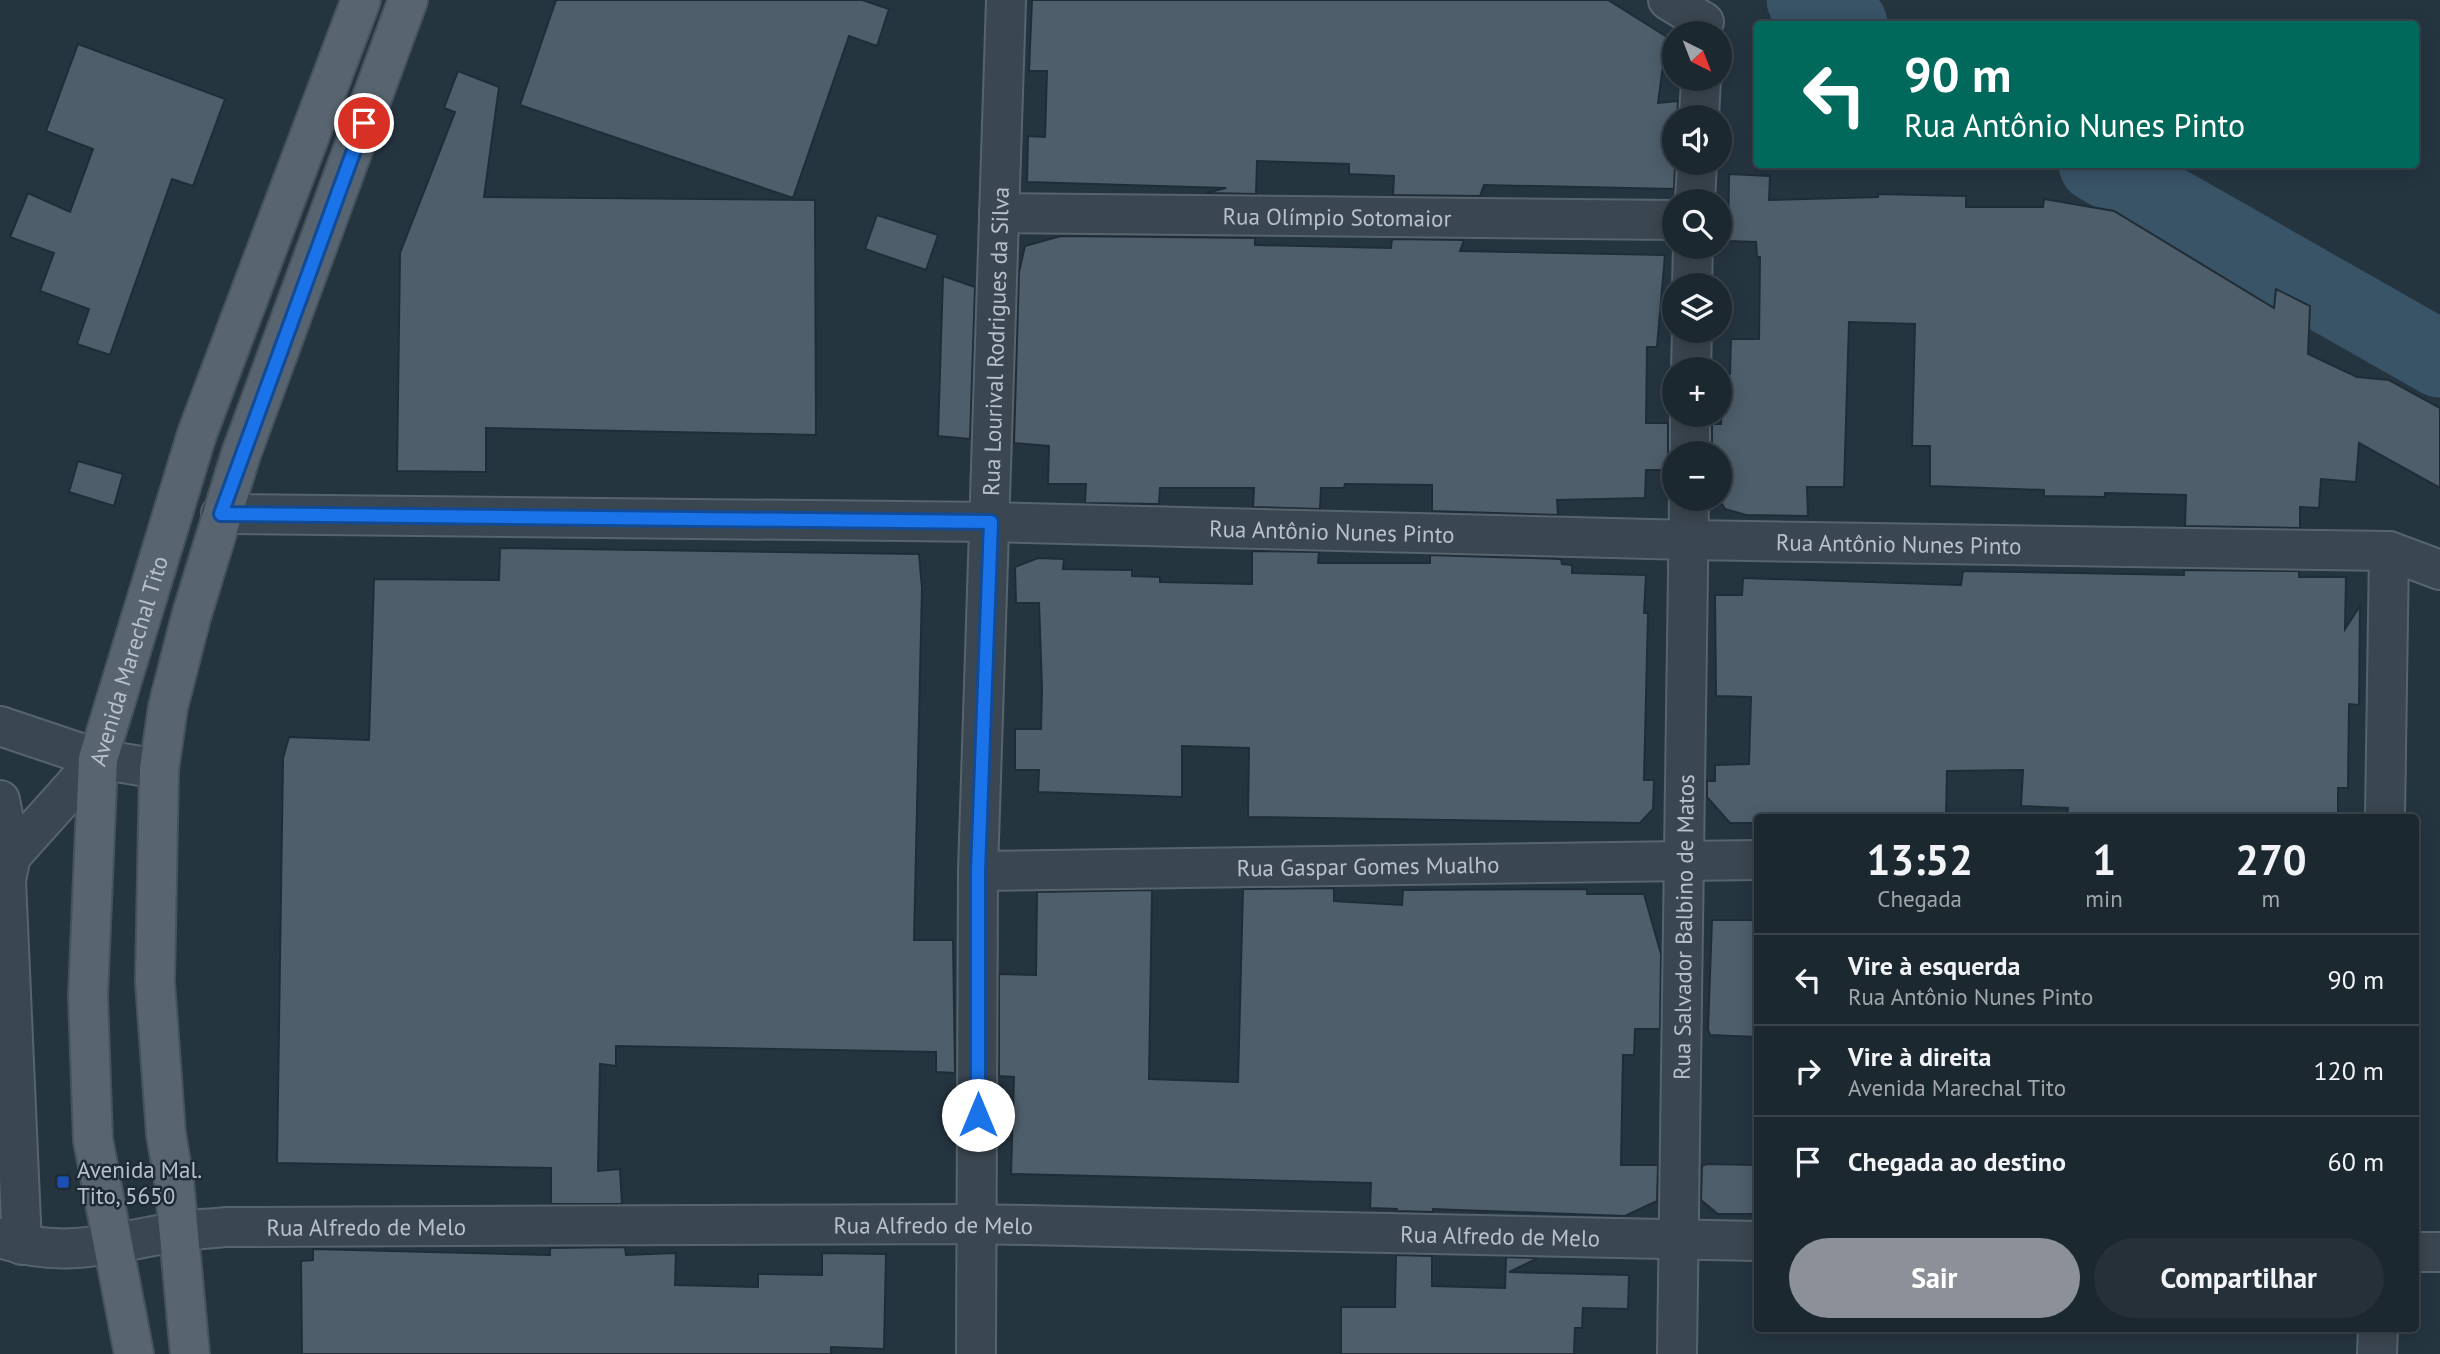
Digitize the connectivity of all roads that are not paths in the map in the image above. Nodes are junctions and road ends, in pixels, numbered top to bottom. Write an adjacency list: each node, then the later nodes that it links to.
1 (361, 0): 15 (main road, Avenida Marechal Tito)
2 (408, 0): 9 (main road, Avenida Marechal Tito)
3 (1006, 0): 6 (street, Rua Lourival Rodrigues da Silva)
4 (1668, 0): 5 (street)
5 (1706, 18)
6 (999, 213): 7 (street, Rua Olímpio Sotomaior); 10 (street, Rua Lourival Rodrigues da Silva)
7 (1662, 220)
8 (1689, 511): 11 (street, Rua Salvador Balbino de Matos)
9 (221, 514): 10 (street, Rua Antônio Nunes Pinto); 16 (main road, Avenida Marechal Tito)
10 (991, 522): 11 (street, Rua Antônio Nunes Pinto); 22 (street, Rua Lourival Rodrigues da Silva)
11 (1689, 540): 12 (street, Rua Antônio Nunes Pinto); 19 (street, Rua Salvador Balbino de Matos)
12 (2389, 551): 13 (street, Rua Antônio Nunes Pinto); 18 (street)
13 (2440, 570)
14 (0, 726): 15 (street)
15 (98, 759): 16 (street); 21 (street); 28 (main road, Avenida Marechal Tito)
16 (159, 769): 24 (main road, Avenida Marechal Tito)
17 (0, 800): 21 (street)
18 (2385, 814)
19 (1684, 859): 20 (street, Rua Gaspar Gomes Mualho); 22 (street, Rua Gaspar Gomes Mualho); 25 (street, Rua Salvador Balbino de Matos)
20 (1754, 860)
21 (6, 871): 27 (street)
22 (978, 871): 23 (street, Rua Lourival Rodrigues da Silva)
23 (977, 1224): 24 (street, Rua Alfredo de Melo); 25 (street, Rua Alfredo de Melo); 34 (street, Rua Lourival Rodrigues da Silva)
24 (179, 1231): 28 (street, Rua Alfredo de Melo); 33 (main road, Avenida Marechal Tito)
25 (1679, 1239): 26 (street, Rua Alfredo de Melo); 35 (street, Rua Salvador Balbino de Matos)
26 (1754, 1241)
27 (11, 1242): 28 (street, Rua Alfredo de Melo)
28 (113, 1244): 32 (main road, Avenida Marechal Tito)
29 (2419, 1252): 30 (street)
30 (2440, 1252)
31 (2378, 1332): 36 (street)
32 (134, 1354)
33 (190, 1354)
34 (975, 1354)
35 (1677, 1354)
36 (2377, 1354)

